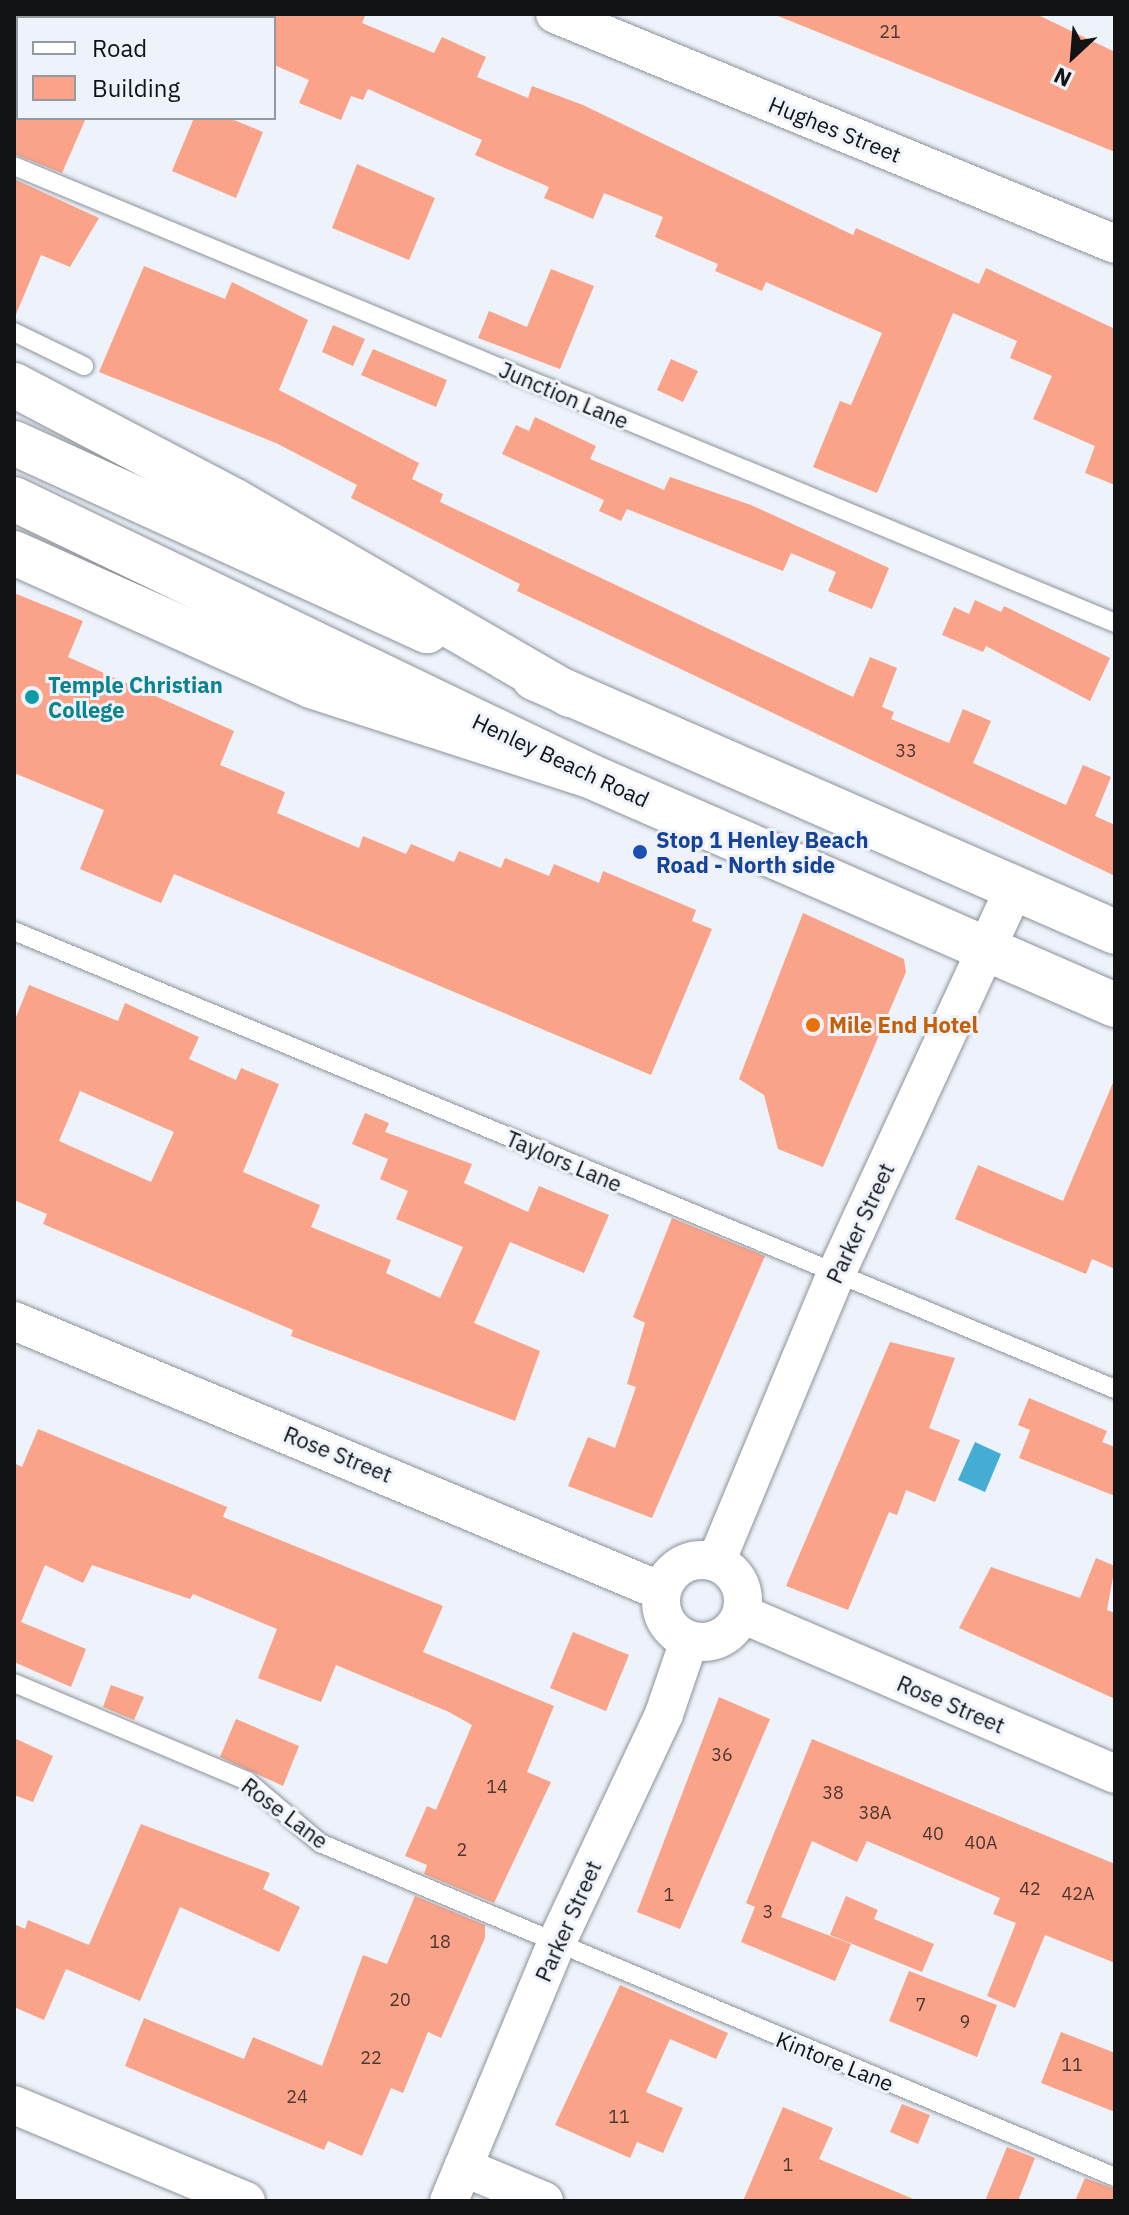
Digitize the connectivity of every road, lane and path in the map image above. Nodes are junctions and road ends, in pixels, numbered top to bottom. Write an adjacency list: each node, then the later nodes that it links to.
1 (555, 14): 3 (street, Hughes Street)
2 (14, 166): 10 (lane, Junction Lane)
3 (1115, 244)
4 (14, 332): 5 (lane)
5 (84, 366)
6 (14, 385): 11 (main road)
7 (14, 443): 11 (main road)
8 (14, 499): 12 (main road, Henley Beach Road)
9 (14, 553): 12 (main road)
10 (1115, 623)
11 (570, 695): 13 (main road)
12 (590, 776): 16 (main road, Henley Beach Road)
13 (1014, 889): 15 (main road); 16 (street, Parker Street)
14 (14, 931): 18 (lane, Taylors Lane)
15 (1115, 932)
16 (987, 950): 17 (main road, Henley Beach Road); 18 (street, Parker Street)
17 (1115, 1005)
18 (836, 1274): 20 (lane, Taylors Lane); 21 (street, Parker Street)
19 (14, 1321): 22 (street, Rose Street)
20 (1115, 1389)
21 (716, 1562): 22 (street); 23 (street)
22 (661, 1591): 24 (street)
23 (742, 1614): 24 (street); 26 (street, Rose Street)
24 (689, 1641): 27 (street, Parker Street)
25 (14, 1683): 27 (lane, Rose Lane)
26 (1115, 1774)
27 (555, 1946): 29 (lane, Kintore Lane); 30 (street, Parker Street)
28 (14, 2105): 31 (street)
29 (1115, 2177)
30 (456, 2184): 32 (street)
31 (246, 2201)
32 (544, 2201)

